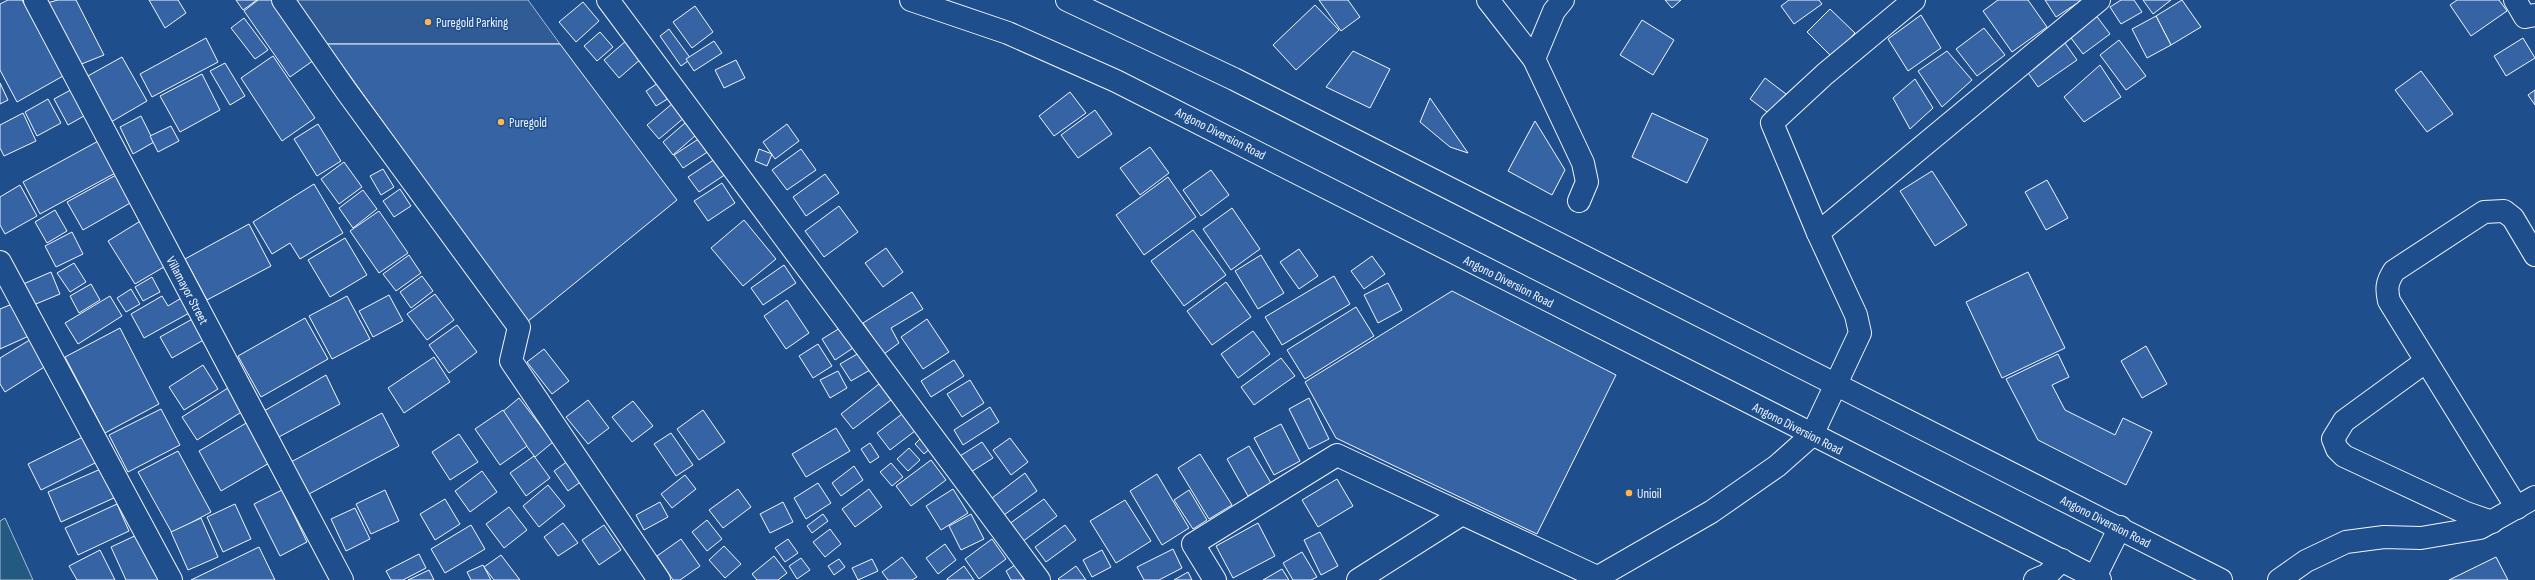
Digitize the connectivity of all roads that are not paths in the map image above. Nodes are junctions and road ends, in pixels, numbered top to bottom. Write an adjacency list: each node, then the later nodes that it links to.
1 (35, 0): 29 (street, Villamayor Street)
2 (283, 0): 30 (street)
3 (608, 0): 31 (street)
4 (911, 0): 11 (street, Angono Diversion Road)
5 (1067, 0): 19 (street, Angono Diversion Road)
6 (1488, 0): 13 (street)
7 (1563, 0): 13 (street)
8 (1914, 0): 15 (street)
9 (2099, 0): 15 (street)
10 (2515, 0): 12 (street)
11 (962, 8): 20 (street, Angono Diversion Road)
12 (2535, 15)
13 (1534, 59): 14 (street)
14 (1579, 201)
15 (1818, 233): 19 (street)
16 (2535, 255): 18 (street)
17 (0, 262): 28 (street)
18 (2425, 362): 21 (street); 23 (street)
19 (1837, 384): 20 (street); 24 (street, Angono Diversion Road)
20 (1812, 435): 25 (street, Angono Diversion Road); 26 (street)
21 (2526, 502): 23 (street)
22 (1462, 514): 26 (street); 32 (street); 33 (street)
23 (2492, 522): 36 (street)
24 (2120, 527): 27 (street); 35 (street, Angono Diversion Road)
25 (2062, 560): 27 (street, Angono Diversion Road); 34 (street)
26 (1595, 579)
27 (2097, 579)
28 (172, 580)
29 (342, 580)
30 (659, 580)
31 (1039, 580)
32 (1215, 580)
33 (1358, 580)
34 (2034, 580)
35 (2221, 580)
36 (2279, 580)

